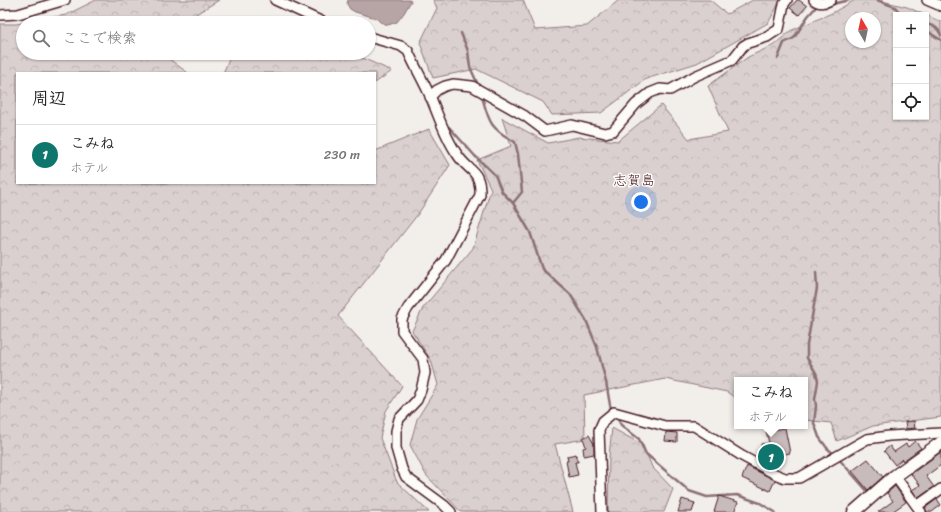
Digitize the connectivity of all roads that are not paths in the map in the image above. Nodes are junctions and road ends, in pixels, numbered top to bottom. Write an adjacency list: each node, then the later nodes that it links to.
1 (65, 0): 8 (street)
2 (275, 0): 9 (street)
3 (787, 0): 11 (street)
4 (814, 0): 5 (street)
5 (831, 0)
6 (927, 0): 7 (street)
7 (941, 6)
8 (0, 15)
9 (310, 16)
10 (376, 39): 11 (street)
11 (430, 96): 17 (street)
12 (941, 433): 18 (street)
13 (941, 442): 14 (main road)
14 (895, 476): 16 (street); 19 (main road)
15 (941, 489): 16 (street)
16 (919, 509)
17 (451, 512)
18 (602, 512)
19 (854, 512)

